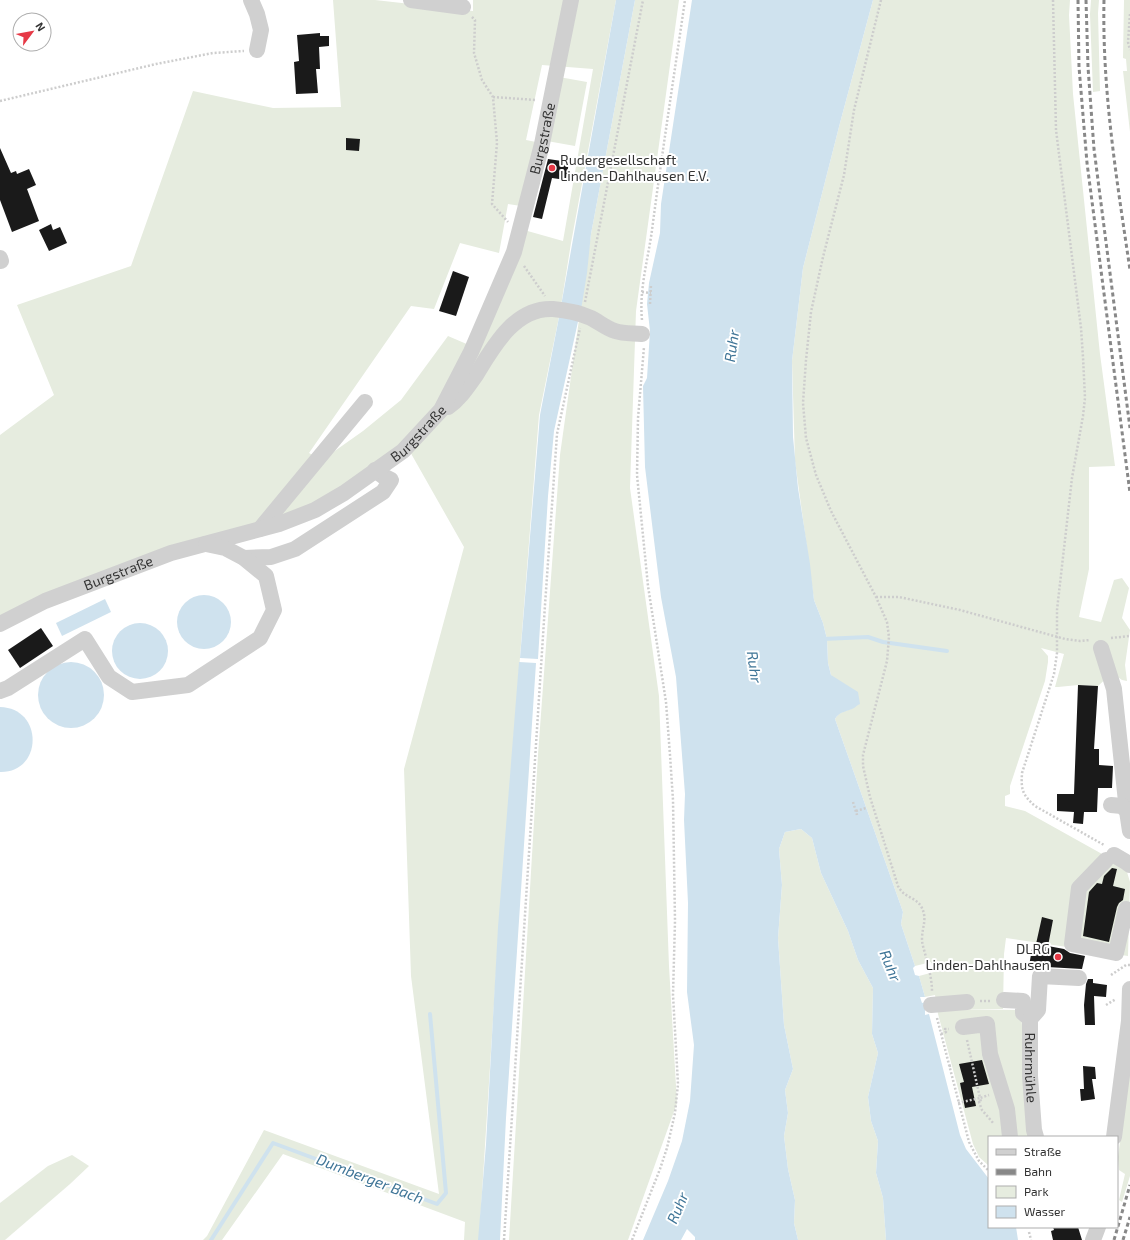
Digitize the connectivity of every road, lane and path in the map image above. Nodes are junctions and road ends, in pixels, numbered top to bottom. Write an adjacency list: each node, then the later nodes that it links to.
1 (251, 0): 11 (street)
2 (410, 0): 8 (street)
3 (571, 0): 15 (street, Burgstraße)
4 (643, 0): 23 (path)
5 (685, 0): 19 (path)
6 (881, 0): 31 (path)
7 (1053, 0): 34 (path)
8 (463, 7)
9 (1130, 14): 12 (path)
10 (475, 20): 13 (path)
11 (257, 50): 14 (path)
12 (1130, 50)
13 (493, 97): 15 (path); 16 (path)
14 (0, 101)
15 (551, 102): 16 (street, Burgstraße)
16 (519, 235): 17 (street, Burgstraße)
17 (514, 252): 22 (path); 26 (street, Burgstraße)
18 (651, 284): 20 (path)
19 (642, 292): 20 (path); 24 (path)
20 (651, 293): 21 (path)
21 (650, 304)
22 (554, 309): 23 (street); 26 (street)
23 (582, 315): 24 (street); 70 (path)
24 (642, 334): 71 (path)
25 (365, 402): 28 (street)
26 (442, 410): 27 (street, Burgstraße)
27 (375, 470): 28 (street, Burgstraße); 30 (street)
28 (260, 529): 29 (street, Burgstraße)
29 (205, 544): 30 (street); 32 (street, Burgstraße)
30 (244, 558): 37 (street)
31 (876, 597): 34 (path); 54 (path)
32 (0, 624)
33 (1130, 636): 36 (path)
34 (1057, 637): 35 (path); 45 (path)
35 (1068, 639)
36 (1106, 643): 41 (street)
37 (0, 690)
38 (853, 802): 42 (path)
39 (1111, 805): 41 (street)
40 (866, 808): 42 (path)
41 (1127, 810): 44 (street)
42 (856, 811): 43 (path)
43 (857, 815)
44 (1130, 831)
45 (1110, 858): 46 (street); 47 (street)
46 (1130, 865)
47 (1126, 909)
48 (1130, 965): 49 (path)
49 (1112, 975)
50 (1079, 978): 55 (street)
51 (1130, 989): 56 (street)
52 (1004, 1000): 53 (path); 55 (street)
53 (967, 1002): 54 (street)
54 (933, 1004): 59 (path)
55 (1025, 1009): 65 (street, Ruhrmühle)
56 (1129, 1021): 66 (street)
57 (963, 1027): 60 (street); 61 (path)
58 (953, 1065): 59 (path)
59 (949, 1066): 62 (path)
60 (1002, 1093): 61 (path); 64 (street)
61 (980, 1098): 62 (path); 63 (path)
62 (958, 1103): 67 (path)
63 (994, 1124)
64 (1010, 1136)
65 (1036, 1136)
66 (1114, 1136)
67 (988, 1169)
68 (1098, 1228): 73 (street)
69 (1029, 1232): 72 (path)
70 (504, 1240)
71 (632, 1240)
72 (1031, 1240)
73 (1093, 1240)

